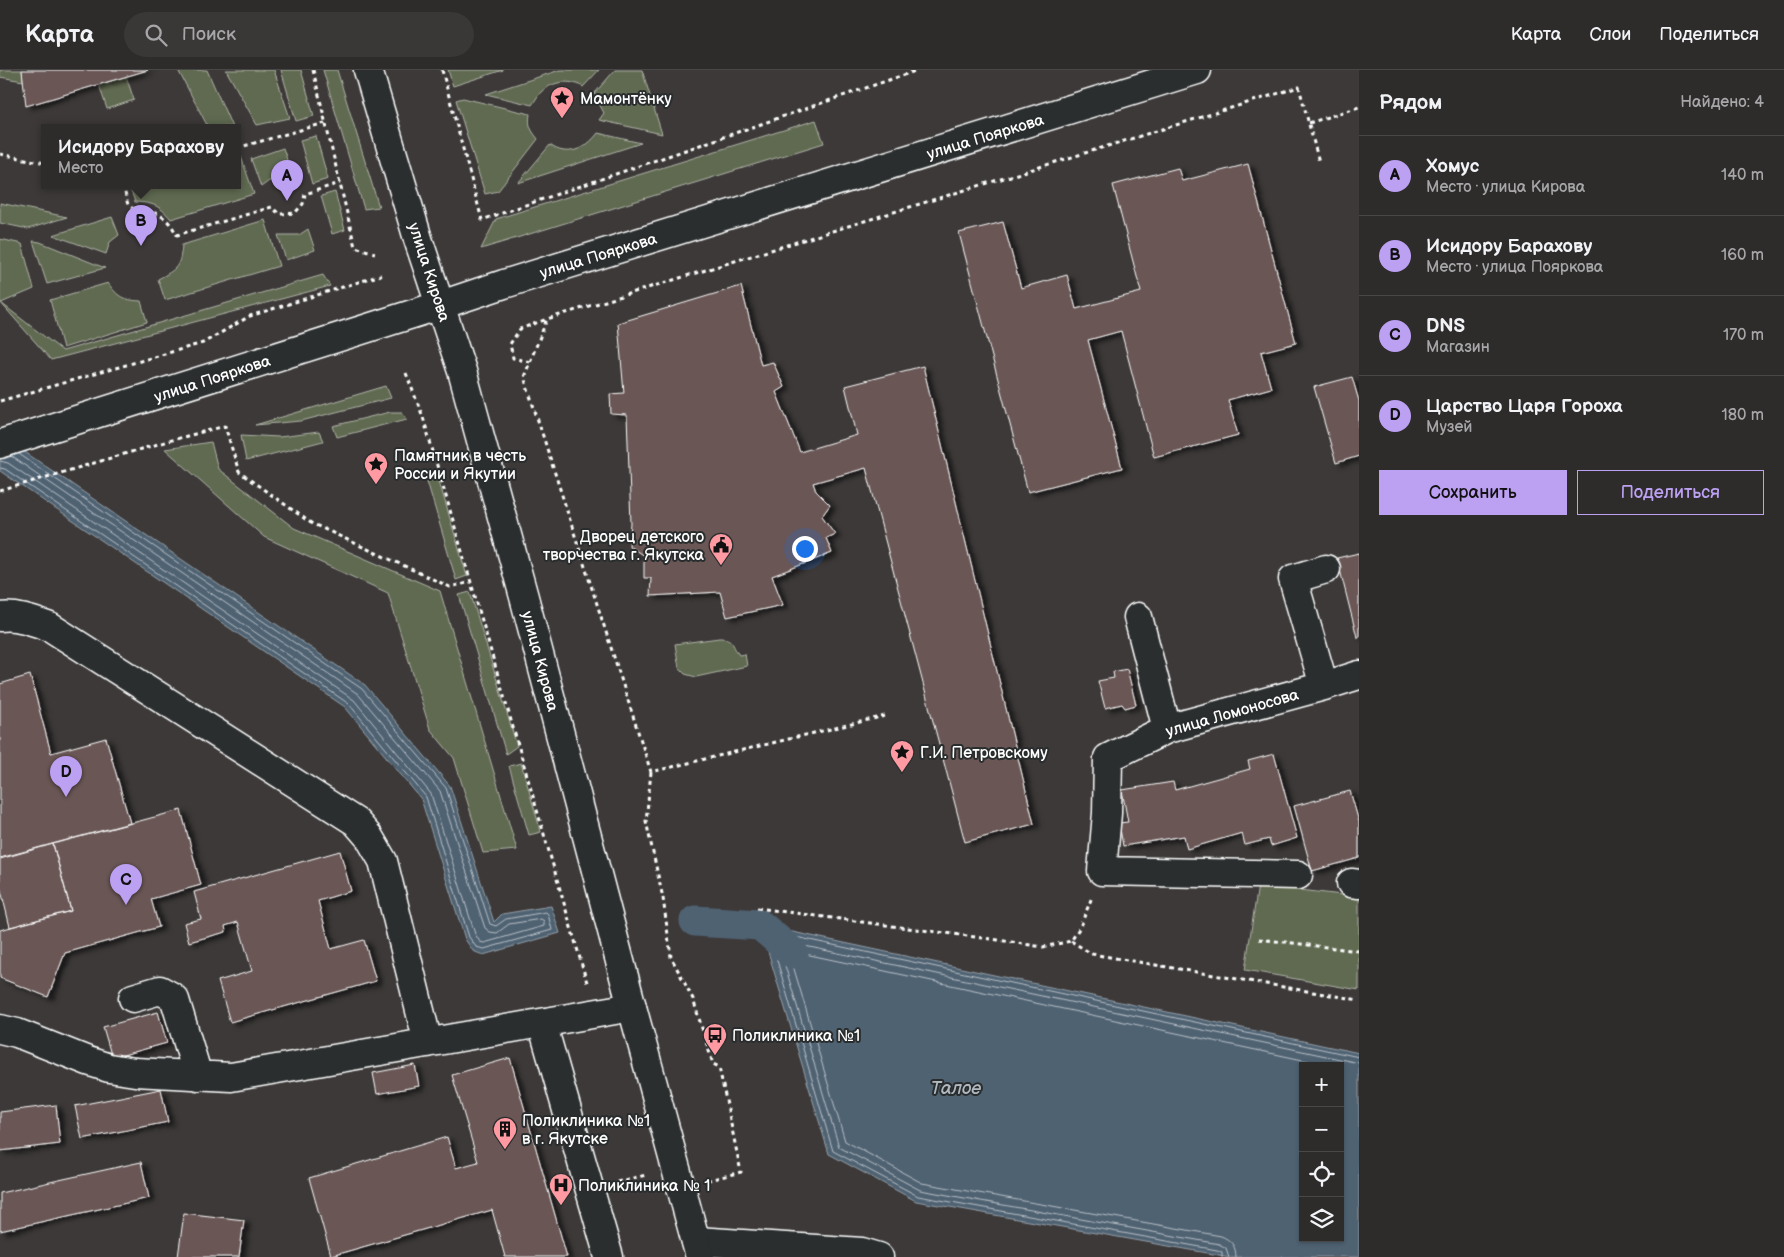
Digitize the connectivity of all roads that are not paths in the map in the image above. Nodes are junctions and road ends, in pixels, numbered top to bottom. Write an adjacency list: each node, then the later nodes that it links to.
1 (368, 70): 3 (main road, улица Кирова)
2 (1197, 70): 3 (main road, улица Пояркова)
3 (442, 305): 4 (main road, улица Пояркова); 13 (main road, улица Кирова)
4 (0, 444)
5 (1326, 569): 9 (main road)
6 (0, 617): 16 (main road)
7 (1138, 617): 10 (main road)
8 (1359, 675): 9 (main road, улица Ломоносова)
9 (1324, 686): 10 (main road, улица Ломоносова)
10 (1167, 729): 11 (main road, улица Ломоносова)
11 (1298, 875)
12 (133, 998): 17 (main road)
13 (632, 1007): 14 (main road); 18 (main road, улица Кирова)
14 (542, 1023): 16 (main road); 19 (main road)
15 (0, 1029): 17 (main road)
16 (428, 1043): 17 (main road)
17 (198, 1076)
18 (698, 1249): 20 (main road)
19 (609, 1257)
20 (879, 1257)

